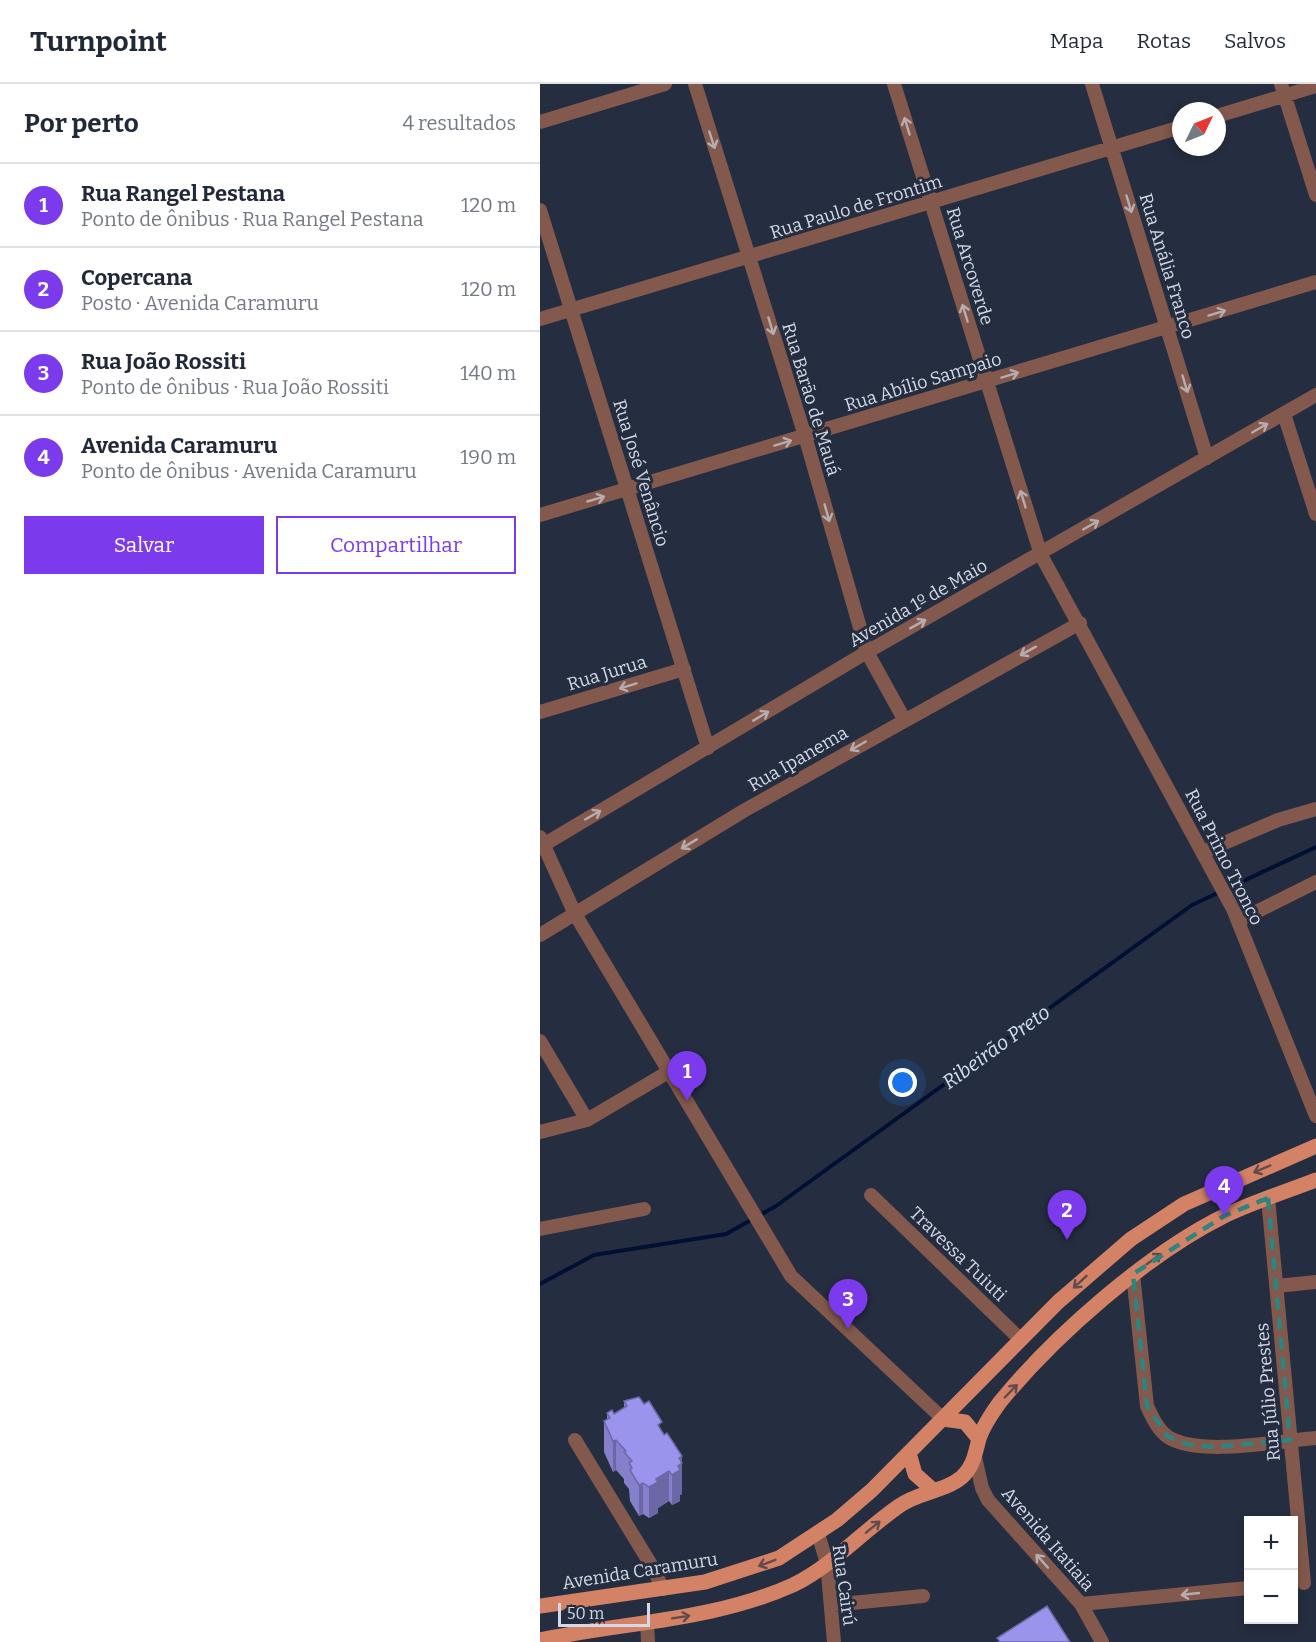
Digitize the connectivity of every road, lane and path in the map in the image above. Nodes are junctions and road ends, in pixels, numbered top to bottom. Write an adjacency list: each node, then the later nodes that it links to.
1 (665, 84): 8 (street)
2 (694, 84): 14 (street, Rua Barão de Mauá, one-way to 14)
3 (894, 84): 12 (street, Rua Arcoverde, one-way to 3)
4 (1092, 84): 10 (street, Rua Anália Franco)
5 (1316, 86): 6 (street)
6 (1283, 89): 7 (street); 11 (street)
7 (1226, 112)
8 (540, 122)
9 (1172, 130): 10 (street, Rua Paulo de Frontim)
10 (1112, 148): 12 (street, Rua Paulo de Frontim); 18 (street, Rua Anália Franco, one-way to 18)
11 (1316, 195)
12 (932, 204): 14 (street, Rua Paulo de Frontim); 19 (street, Rua Arcoverde, one-way to 12)
13 (540, 210): 16 (street, Rua José Venâncio)
14 (750, 257): 16 (street, Rua Paulo de Frontim); 22 (street, Rua Barão de Mauá, one-way to 22)
15 (1316, 282): 18 (street, Rua Abílio Sampaio, one-way to 15)
16 (571, 310): 17 (street, Rua Paulo de Frontim); 24 (street, Rua José Venâncio)
17 (540, 319)
18 (1168, 328): 19 (street, Rua Abílio Sampaio, one-way to 18); 23 (street, Rua Anália Franco, one-way to 23)
19 (987, 382): 22 (street, Rua Abílio Sampaio); 27 (street, Rua Arcoverde, one-way to 19)
20 (1316, 395): 21 (street, Avenida 1º de Maio)
21 (1284, 414): 23 (street, Avenida 1º de Maio, one-way to 21); 25 (street)
22 (805, 436): 24 (street, Rua Abílio Sampaio, one-way to 22); 29 (street, Rua Barão de Mauá, one-way to 29)
23 (1207, 458): 27 (street, Avenida 1º de Maio, one-way to 23)
24 (628, 490): 26 (street, Rua Abílio Sampaio, one-way to 24); 30 (street, Rua José Venâncio)
25 (1316, 514)
26 (540, 515)
27 (1041, 555): 28 (street, Rua Arcoverde); 29 (street, Avenida 1º de Maio, one-way to 27)
28 (1080, 623): 32 (street, Rua Ipanema, one-way to 32); 36 (street, Rua Primo Tronco)
29 (867, 652): 32 (street, Rua Barão de Mauá); 33 (street, Avenida 1º de Maio, one-way to 29)
30 (684, 669): 31 (street, Rua Jurua, one-way to 31); 33 (street, Rua José Venâncio)
31 (540, 712)
32 (904, 719): 38 (street, Rua Ipanema, one-way to 38)
33 (708, 748): 35 (street, Avenida 1º de Maio, one-way to 33)
34 (1316, 809): 36 (street)
35 (541, 843): 38 (street)
36 (1203, 852): 39 (street, Rua Primo Tronco)
37 (1316, 882): 39 (street)
38 (575, 914): 40 (street, Rua Ipanema); 42 (street)
39 (1236, 915): 43 (street, Rua Primo Tronco)
40 (540, 935)
41 (540, 1041): 44 (street)
42 (670, 1071): 44 (street); 56 (street)
43 (1316, 1116)
44 (587, 1120): 45 (street)
45 (540, 1132)
46 (1316, 1146): 55 (main road, Avenida Caramuru, one-way to 55)
47 (1316, 1180): 49 (main road)
48 (871, 1195): 55 (street, Travessa Tuiuti)
49 (1268, 1198): 52 (main road, one-way to 49); 54 (street, Rua Júlio Prestes)
50 (644, 1209): 51 (street)
51 (540, 1229)
52 (1133, 1274): 58 (main road, one-way to 52); 60 (street)
53 (1316, 1282): 54 (street)
54 (1277, 1286): 60 (street, Rua Júlio Prestes)
55 (1021, 1340): 56 (main road, Avenida Caramuru)
56 (943, 1419): 58 (main road); 61 (main road, Avenida Caramuru)
57 (1316, 1438): 60 (street)
58 (979, 1439): 62 (main road)
59 (575, 1440): 68 (street)
60 (1290, 1440): 66 (street, Rua Júlio Prestes)
61 (909, 1454): 63 (main road); 64 (main road, Avenida Caramuru)
62 (975, 1457): 63 (main road); 70 (street, Avenida Itatiaia, one-way to 62)
63 (933, 1490): 65 (main road, one-way to 63)
64 (818, 1534): 65 (street, Rua Cairú); 68 (main road, Avenida Caramuru, one-way to 68)
65 (827, 1563): 71 (street, Rua Cairú); 73 (main road, one-way to 65)
66 (1305, 1582)
67 (1244, 1588): 70 (street, one-way to 70)
68 (663, 1589): 72 (main road, Avenida Caramuru)
69 (923, 1596): 71 (street)
70 (1081, 1604): 77 (street, Avenida Itatiaia)
71 (831, 1605): 76 (street, Rua Cairú)
72 (540, 1606)
73 (647, 1622): 74 (main road); 75 (street)
74 (540, 1641)
75 (648, 1642)
76 (834, 1642)
77 (1102, 1642)

